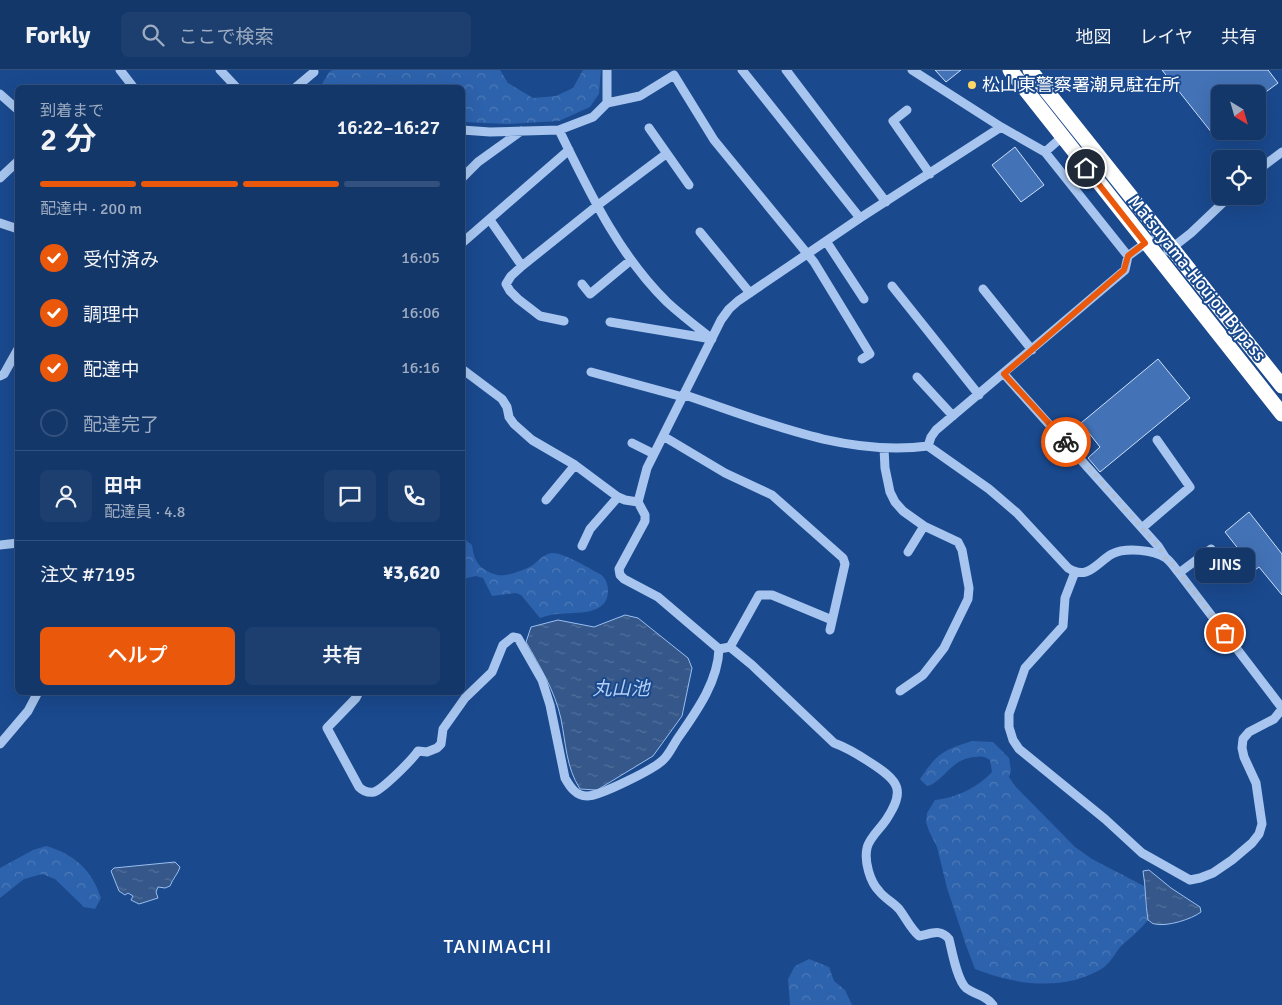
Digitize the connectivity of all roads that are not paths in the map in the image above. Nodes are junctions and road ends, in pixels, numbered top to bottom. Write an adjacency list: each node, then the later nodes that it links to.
1 (120, 70): 10 (street)
2 (607, 70): 14 (street)
3 (742, 70): 36 (street)
4 (786, 70): 33 (street)
5 (912, 70): 17 (street)
6 (1010, 70): 22 (highway, Matsuyama-Houjou Bypass)
7 (1030, 70): 41 (highway, Matsuyama-Houjou Bypass)
8 (225, 71): 11 (street)
9 (314, 72): 12 (street)
10 (132, 85)
11 (235, 85)
12 (299, 85)
13 (0, 94): 15 (street)
14 (607, 103): 19 (street); 46 (street)
15 (15, 107)
16 (908, 110): 29 (street)
17 (1001, 127): 24 (street); 29 (street)
18 (649, 128): 26 (street)
19 (559, 130): 20 (street); 23 (street)
20 (521, 131): 21 (street); 30 (street)
21 (465, 132)
22 (1062, 137): 24 (street); 44 (highway, Matsuyama-Houjou Bypass)
23 (569, 150): 35 (street); 37 (street)
24 (1045, 152): 47 (street)
25 (1282, 152): 28 (street)
26 (666, 154): 32 (street); 35 (street)
27 (15, 164): 31 (street)
28 (1266, 164)
29 (930, 174): 33 (street)
30 (465, 175)
31 (0, 178)
32 (689, 185)
33 (886, 202): 36 (street)
34 (1221, 205): 45 (street)
35 (598, 206): 49 (street); 50 (street)
36 (860, 218): 43 (street)
37 (490, 220): 42 (street); 50 (street)
38 (0, 223): 39 (street)
39 (15, 228)
40 (700, 232): 54 (street)
41 (1160, 233): 44 (street); 45 (highway, Matsuyama-Houjou Bypass)
42 (465, 241)
43 (826, 241): 46 (street); 55 (street)
44 (1145, 243): 47 (street); 48 (highway, Matsuyama-Houjou Bypass)
45 (1172, 248): 48 (street); 67 (highway, Matsuyama-Houjou Bypass)
46 (807, 254): 54 (street); 61 (street)
47 (1128, 256): 59 (street)
48 (1158, 258): 70 (highway, Matsuyama-Houjou Bypass)
49 (631, 260): 51 (street); 58 (street)
50 (522, 266): 56 (street)
51 (582, 284)
52 (892, 286): 68 (street)
53 (983, 289): 59 (street)
54 (750, 293): 58 (street)
55 (864, 299)
56 (564, 321)
57 (610, 322): 58 (street)
58 (712, 339): 69 (street)
59 (1032, 350): 64 (street)
60 (15, 354): 65 (street)
61 (862, 359)
62 (465, 371): 78 (street)
63 (591, 372): 69 (street)
64 (1004, 374): 68 (street); 83 (street)
65 (0, 376)
66 (917, 377): 71 (street)
67 (1282, 386)
68 (979, 395): 71 (street)
69 (684, 396): 72 (street); 76 (street)
70 (1282, 414)
71 (953, 416): 75 (street)
72 (663, 436): 77 (street); 92 (street)
73 (1157, 440): 83 (street)
74 (632, 443): 77 (street)
75 (928, 446): 76 (street); 90 (street)
76 (884, 448): 82 (street)
77 (654, 454): 81 (street)
78 (575, 465): 79 (street); 80 (street)
79 (618, 497): 81 (street); 86 (street)
80 (546, 500)
81 (638, 502): 95 (street)
82 (924, 526): 88 (street); 96 (street)
83 (1142, 528): 89 (street)
84 (15, 543): 85 (street)
85 (0, 545)
86 (582, 546)
87 (1211, 548): 91 (street)
88 (908, 552)
89 (1165, 557): 90 (street); 91 (street)
90 (1075, 572): 99 (street)
91 (1179, 573): 99 (street)
92 (832, 620): 93 (street); 94 (street)
93 (830, 630)
94 (730, 647): 95 (street); 101 (street)
95 (719, 649): 98 (street)
96 (900, 691)
97 (36, 695): 100 (street)
98 (358, 695)
99 (1282, 708)
100 (0, 744)
101 (993, 1005)

